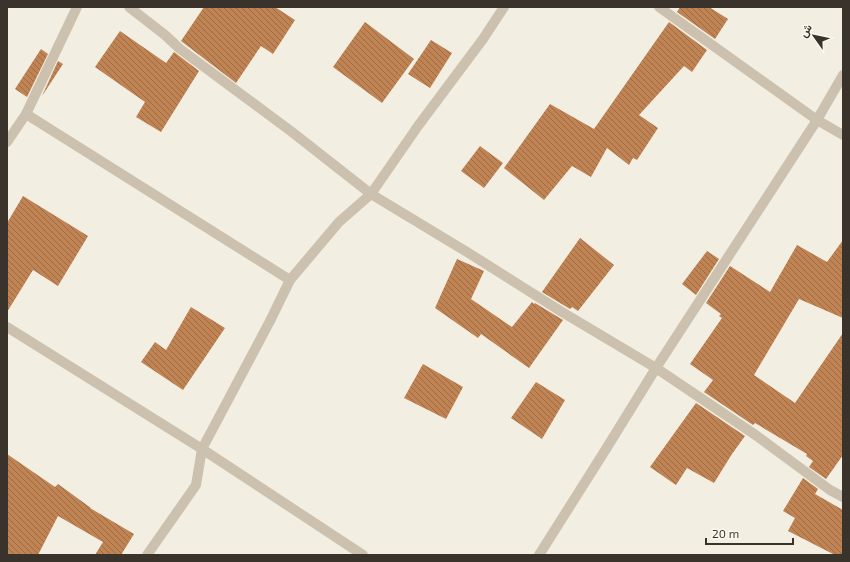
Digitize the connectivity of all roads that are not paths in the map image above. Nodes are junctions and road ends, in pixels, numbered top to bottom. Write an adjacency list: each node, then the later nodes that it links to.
1 (77, 7): 6 (street)
2 (129, 7): 10 (street)
3 (504, 7): 10 (street)
4 (660, 7): 7 (street)
5 (843, 75): 7 (street)
6 (26, 114): 9 (street); 11 (street)
7 (817, 120): 8 (street); 13 (street)
8 (843, 136)
9 (7, 142)
10 (372, 194): 11 (street); 13 (street)
11 (290, 280): 14 (street)
12 (7, 327): 14 (street)
13 (656, 368): 15 (street); 18 (street)
14 (202, 449): 16 (street); 17 (street)
15 (843, 497)
16 (147, 555)
17 (363, 555)
18 (539, 555)

